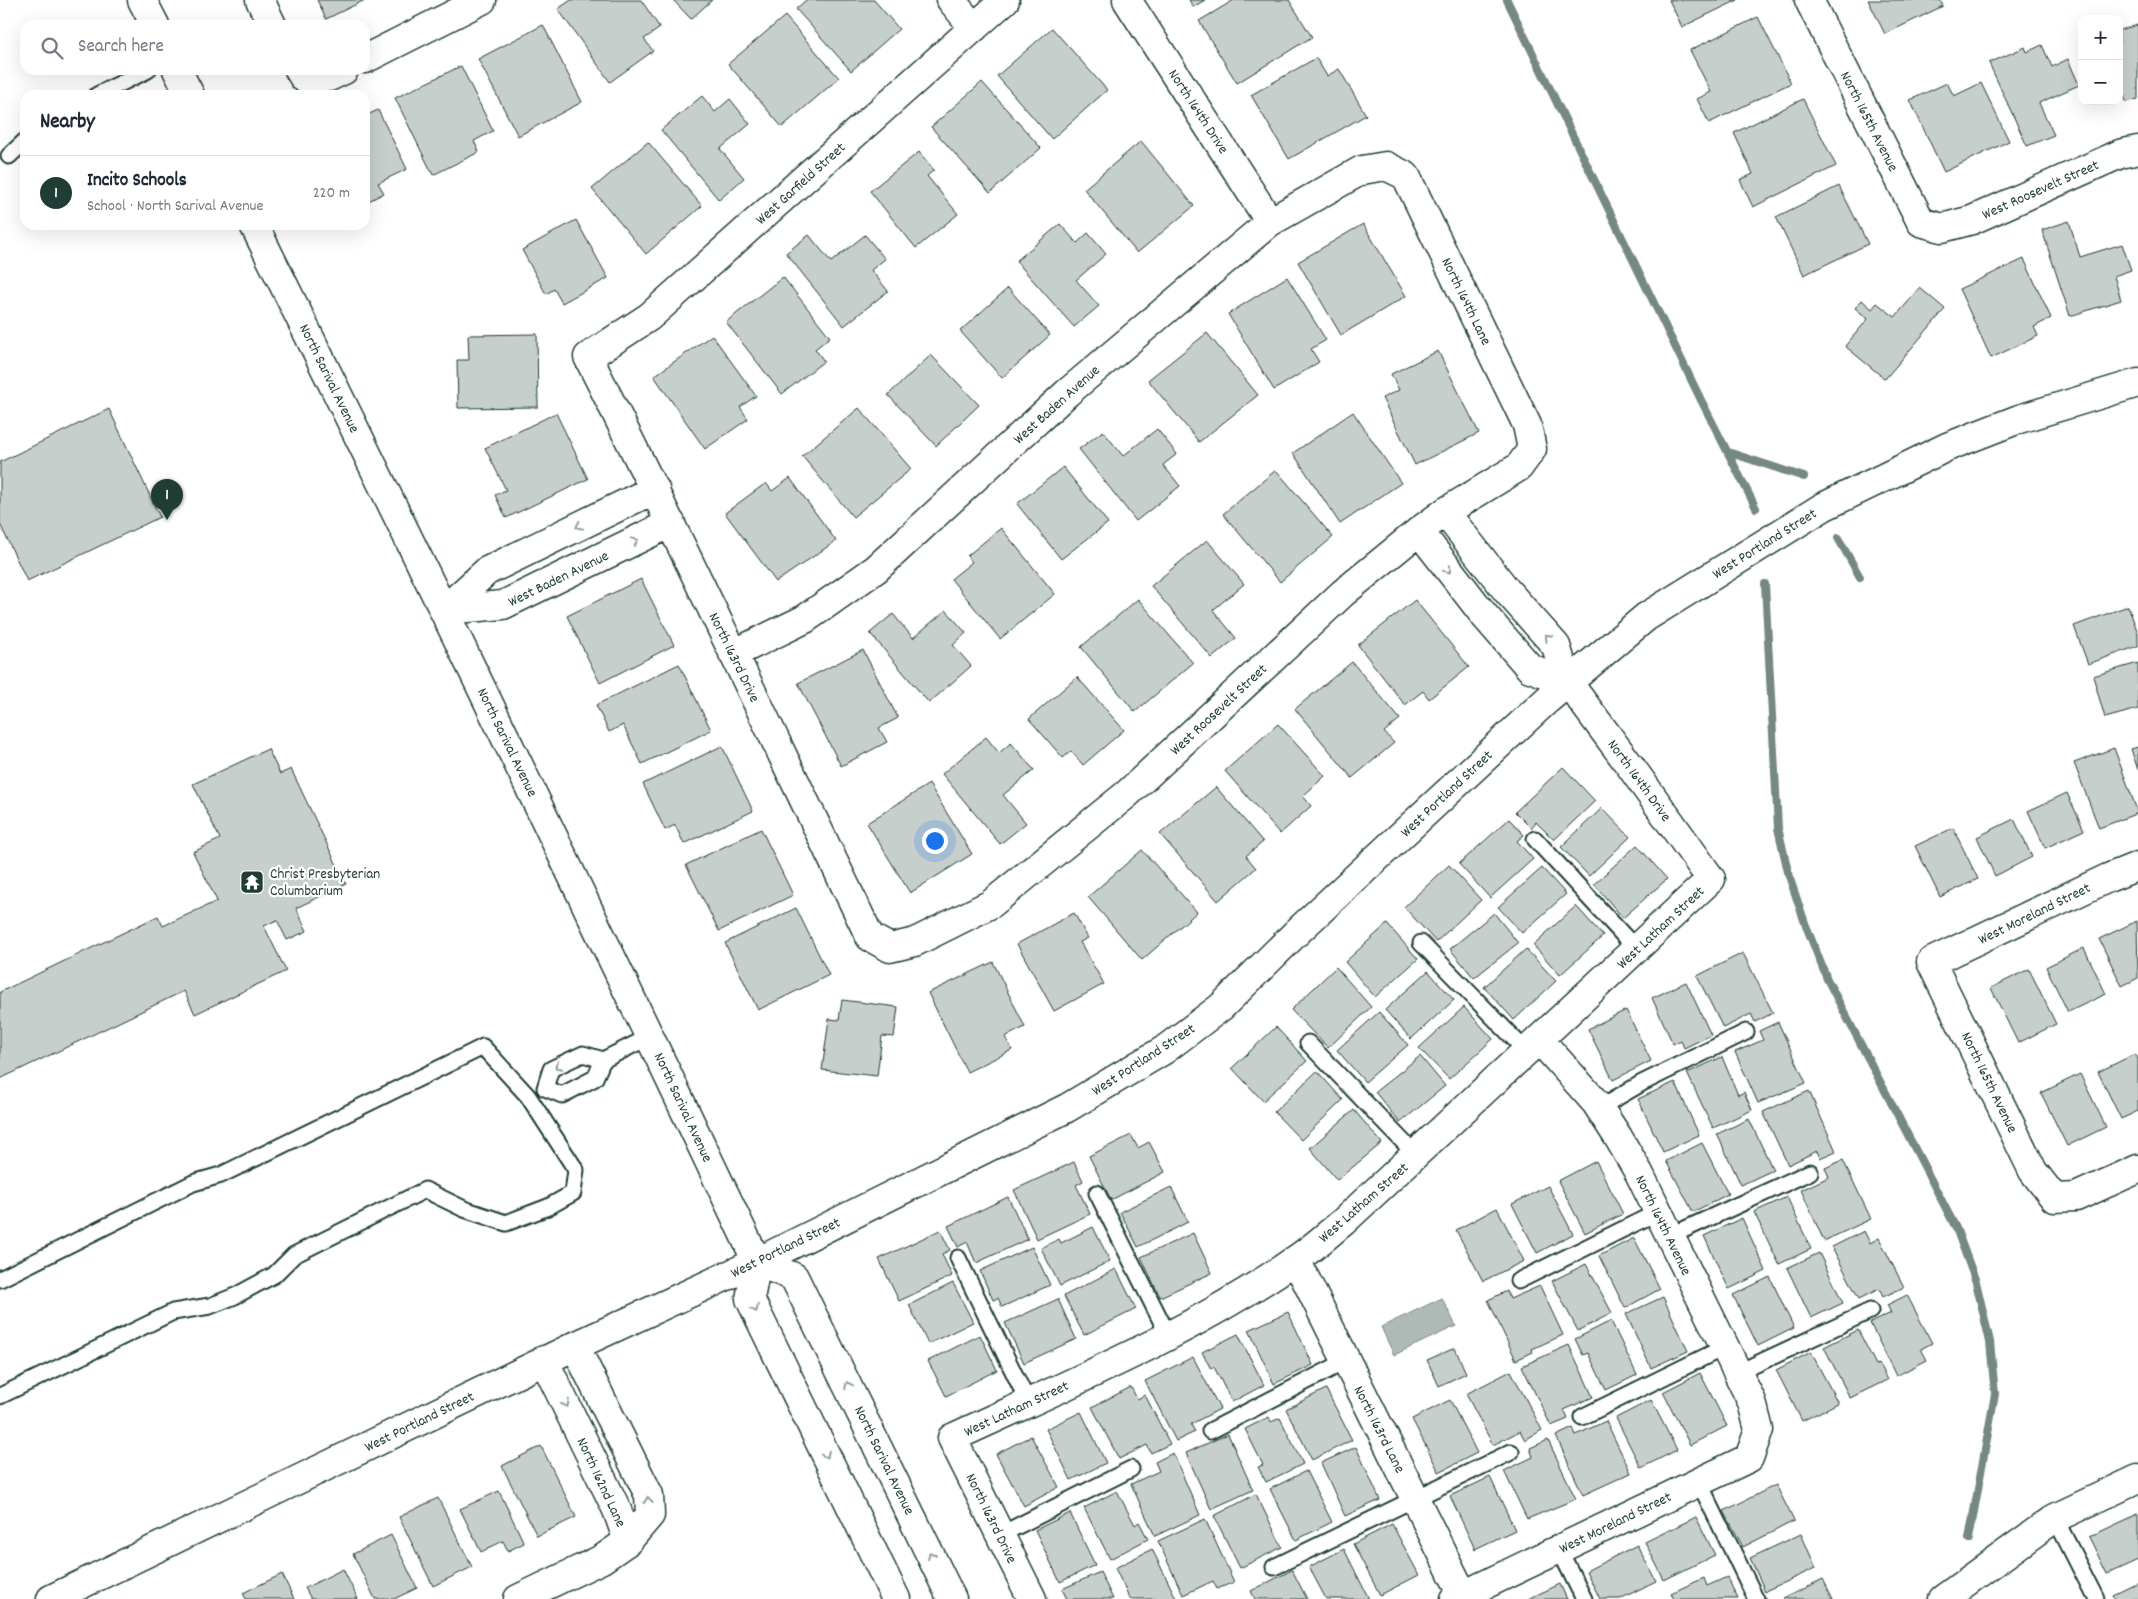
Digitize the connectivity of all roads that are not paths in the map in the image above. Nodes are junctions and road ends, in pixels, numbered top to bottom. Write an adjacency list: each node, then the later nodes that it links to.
1 (142, 0): 8 (street)
2 (260, 0): 9 (street)
3 (482, 0): 11 (street)
4 (951, 0): 10 (street)
5 (1004, 0): 10 (street, West Garfield Street)
6 (1127, 0): 22 (street, North 164th Drive)
7 (1809, 0): 23 (street, North 165th Avenue)
8 (152, 20)
9 (270, 20)
10 (974, 28): 25 (street, West Garfield Street)
11 (370, 57)
12 (138, 75): 16 (lane)
13 (180, 75): 17 (street)
14 (309, 75): 15 (street)
15 (335, 75)
16 (107, 90)
17 (187, 90)
18 (20, 146): 20 (lane)
19 (2138, 150): 23 (street, West Roosevelt Street)
20 (9, 156)
21 (1386, 166): 22 (street, West Baden Avenue); 27 (street, North 164th Lane)
22 (1270, 222): 33 (street, West Baden Avenue)
23 (1942, 228)
24 (256, 230): 32 (street, North Sarival Avenue)
25 (588, 358): 28 (street, North 163rd Drive)
26 (2138, 383): 34 (street, West Portland Street)
27 (1532, 448): 29 (street, West Roosevelt Street)
28 (655, 489): 30 (street, North 163rd Drive); 32 (street, one-way to 32)
29 (1445, 512): 31 (street, West Roosevelt Street); 34 (street, North 164th Drive, one-way to 29)
30 (671, 523): 32 (street, West Baden Avenue, one-way to 30); 33 (street, North 163rd Drive)
31 (1419, 531): 34 (street, one-way to 34); 39 (street, West Roosevelt Street)
32 (444, 610): 43 (street, North Sarival Avenue)
33 (733, 654): 39 (street, North 163rd Drive)
34 (1567, 681): 37 (street, North 164th Drive); 57 (street, West Portland Street)
35 (1535, 839): 40 (lane)
36 (2138, 866): 41 (street, West Moreland Street)
37 (1711, 879): 40 (street, West Latham Street)
38 (1421, 943): 45 (lane)
39 (890, 948)
40 (1636, 949): 45 (street, West Latham Street)
41 (1931, 962): 51 (street, North 165th Avenue)
42 (1746, 1032): 49 (lane)
43 (651, 1036): 46 (lane); 57 (street, North Sarival Avenue)
44 (1308, 1043): 50 (lane)
45 (1533, 1045): 49 (street, North 164th Avenue); 50 (street, West Latham Street)
46 (602, 1060): 47 (lane); 47 (lane, one-way to 47)
47 (545, 1088): 48 (lane)
48 (528, 1096): 58 (lane); 67 (lane)
49 (1599, 1108): 54 (street, North 164th Avenue)
50 (1416, 1155): 56 (street, West Latham Street)
51 (2138, 1169)
52 (1810, 1172): 54 (lane)
53 (1097, 1193): 61 (lane)
54 (1664, 1224): 59 (lane); 63 (street, North 164th Avenue)
55 (958, 1258): 68 (lane)
56 (1296, 1260): 61 (street, West Latham Street); 65 (street, North 163rd Lane)
57 (757, 1262): 62 (street, West Portland Street); 86 (street, one-way to 86); 87 (street, North Sarival Avenue, one-way to 57)
58 (0, 1279)
59 (1518, 1281)
60 (1870, 1311): 66 (lane)
61 (1168, 1336): 68 (street, West Latham Street)
62 (575, 1346): 64 (street, West Portland Street); 80 (street, North 162nd Lane, one-way to 62)
63 (1725, 1347): 66 (street, North 164th Avenue); 69 (lane)
64 (544, 1360): 80 (street, North 162nd Lane, one-way to 80); 84 (street, West Portland Street)
65 (1346, 1361): 71 (lane); 77 (street, North 163rd Lane)
66 (1737, 1373): 70 (street, North 164th Avenue)
67 (0, 1396)
68 (1028, 1402): 72 (street, West Latham Street)
69 (1582, 1417)
70 (1759, 1430): 76 (street, West Moreland Street)
71 (1210, 1431)
72 (952, 1438): 79 (street, North 163rd Drive)
73 (1511, 1452): 77 (lane)
74 (1131, 1470): 79 (lane)
75 (2138, 1479): 78 (street)
76 (1699, 1482): 81 (street, West Moreland Street); 90 (lane)
77 (1415, 1498): 82 (lane); 83 (street, North 163rd Lane)
78 (2056, 1518): 91 (street); 92 (lane)
79 (1000, 1535): 88 (street, North 163rd Drive)
80 (628, 1541): 85 (street)
81 (1559, 1549): 83 (street, West Moreland Street); 89 (lane)
82 (1274, 1567)
83 (1461, 1598)
84 (51, 1599)
85 (518, 1599)
86 (896, 1599)
87 (952, 1599)
88 (1032, 1599)
89 (1584, 1599)
90 (1756, 1599)
91 (1943, 1599)
92 (2096, 1599)

